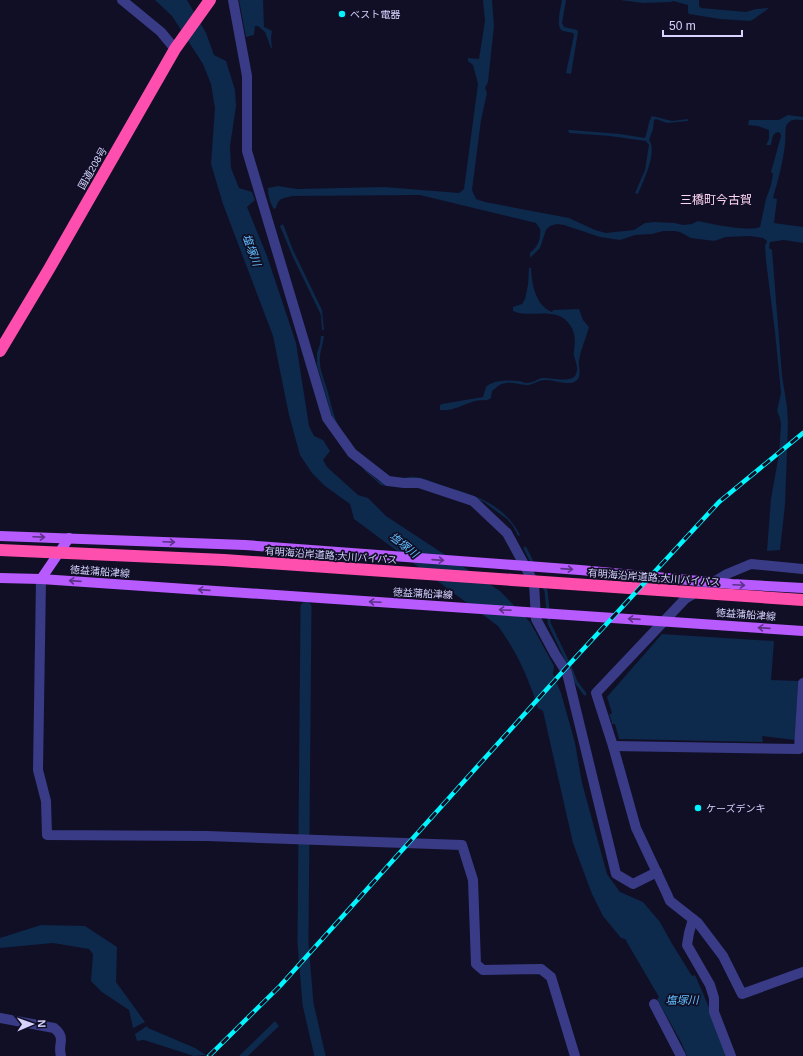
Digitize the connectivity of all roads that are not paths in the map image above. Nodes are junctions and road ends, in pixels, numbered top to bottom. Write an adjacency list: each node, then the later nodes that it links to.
1 (122, 0): 4 (street)
2 (210, 0): 4 (highway, 国道208号)
3 (233, 0): 17 (street)
4 (175, 49): 5 (highway, 国道208号)
5 (0, 351)
6 (0, 536): 7 (main road, one-way to 7)
7 (69, 538): 11 (main road, 徳益蒲船津線); 12 (main road, one-way to 12)
8 (0, 550): 13 (highway, 有明海沿岸道路;大川バイパス)
9 (803, 569): 16 (street)
10 (0, 578): 11 (main road, 徳益蒲船津線)
11 (41, 579): 14 (main road, 徳益蒲船津線, one-way to 11); 23 (street)
12 (803, 588)
13 (803, 600)
14 (803, 630)
15 (803, 683): 16 (street)
16 (613, 746): 17 (street)
17 (657, 872): 18 (street)
18 (693, 919): 19 (street); 25 (street)
19 (803, 972)
20 (654, 1004): 24 (street)
21 (0, 1018): 22 (street)
22 (61, 1056)
23 (575, 1056)
24 (681, 1056)
25 (731, 1056)

